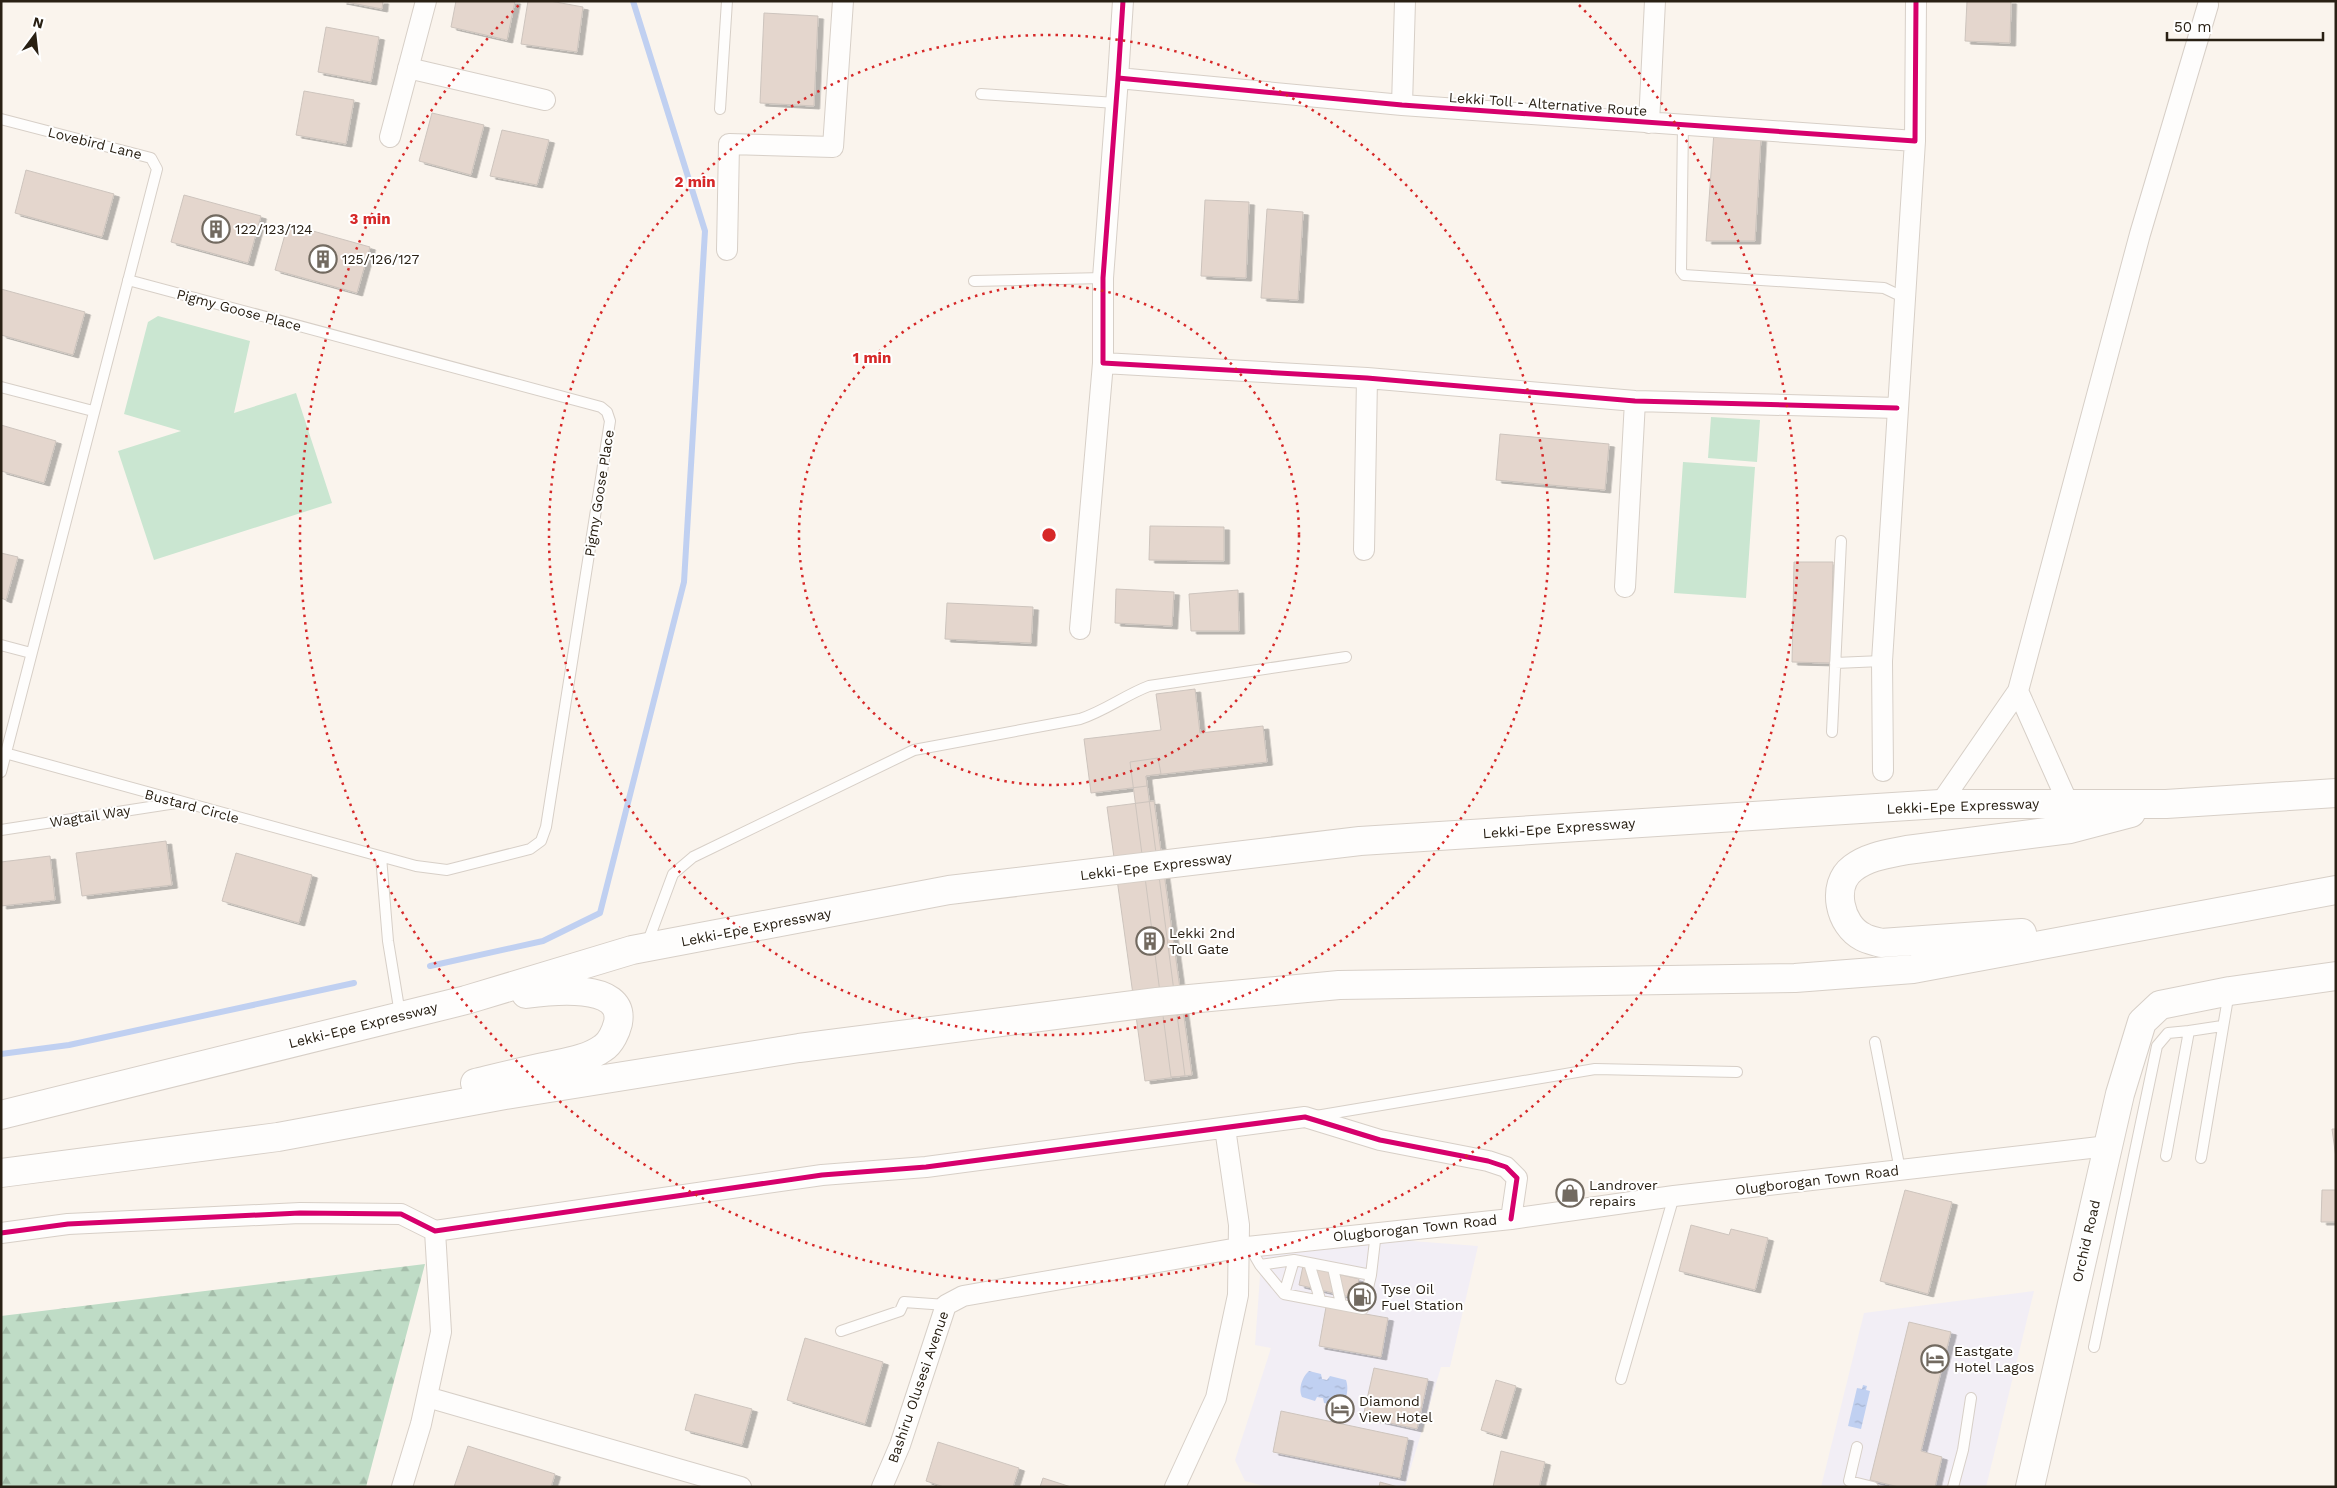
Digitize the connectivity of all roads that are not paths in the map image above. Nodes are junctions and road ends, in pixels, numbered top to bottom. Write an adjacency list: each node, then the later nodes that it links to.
1 (426, 1): 9 (street)
2 (727, 1): 15 (lane)
3 (843, 1): 21 (street)
4 (1123, 1): 10 (street)
5 (1406, 1): 14 (street)
6 (1655, 1): 17 (street)
7 (1916, 1): 20 (street)
8 (2208, 5): 41 (street)
9 (408, 68): 12 (street); 19 (street)
10 (1118, 78): 13 (street); 14 (street, Lekki Toll - Alternative Route)
11 (981, 94): 13 (lane)
12 (544, 100)
13 (1116, 104): 22 (street)
14 (1402, 105): 17 (street, Lekki Toll - Alternative Route)
15 (720, 109)
16 (1, 120): 23 (lane, Lovebird Lane)
17 (1649, 123): 18 (street, Lekki Toll - Alternative Route)
18 (1683, 124): 20 (street, Lekki Toll - Alternative Route); 25 (lane)
19 (390, 137)
20 (1915, 141): 25 (street)
21 (727, 250)
22 (1103, 278): 24 (lane); 26 (street)
23 (128, 280): 31 (lane); 52 (lane, Pigmy Goose Place)
24 (974, 281)
25 (1905, 298): 30 (street)
26 (1103, 363): 27 (street); 35 (street)
27 (1367, 378): 29 (street); 33 (street)
28 (1, 386): 31 (lane)
29 (1635, 401): 30 (street); 34 (street)
30 (1897, 408): 39 (street)
31 (93, 411): 37 (lane)
32 (1842, 541): 40 (lane)
33 (1364, 550)
34 (1625, 587)
35 (1080, 630)
36 (1, 645): 37 (lane)
37 (31, 653): 43 (lane)
38 (1346, 657): 55 (lane)
39 (1882, 661): 40 (lane); 45 (street)
40 (1835, 663): 42 (lane)
41 (2018, 691): 48 (street); 49 (street)
42 (1832, 732)
43 (5, 753): 44 (lane); 47 (lane, Bustard Circle)
44 (1, 772)
45 (1883, 772)
46 (2336, 793): 50 (main road, Lekki-Epe Expressway)
47 (180, 802): 51 (lane, Wagtail Way); 52 (lane, Bustard Circle)
48 (2068, 803): 49 (main road, Lekki-Epe Expressway); 50 (main road, Lekki-Epe Expressway)
49 (1940, 804): 55 (main road, Lekki-Epe Expressway)
50 (2166, 804): 54 (main road)
51 (1, 830)
52 (380, 857): 59 (lane)
53 (2336, 890): 54 (main road)
54 (2137, 926): 64 (main road)
55 (646, 947): 58 (main road, Lekki-Epe Expressway)
56 (2336, 976): 57 (main road)
57 (2230, 991): 60 (lane); 68 (main road, Orchid Road)
58 (466, 1000): 59 (main road, Lekki-Epe Expressway); 64 (main road)
59 (400, 1015): 65 (main road, Lekki-Epe Expressway)
60 (2222, 1026): 61 (lane); 70 (lane)
61 (2189, 1031): 69 (lane); 89 (lane)
62 (1875, 1042): 71 (lane)
63 (1737, 1072): 66 (lane)
64 (434, 1109): 72 (main road)
65 (1, 1115)
66 (1305, 1117): 67 (street); 74 (street)
67 (1225, 1128): 75 (street); 78 (street)
68 (2108, 1146): 71 (street, Olugborogan Town Road); 100 (main road, Orchid Road)
69 (2166, 1156)
70 (2201, 1158)
71 (1900, 1170): 73 (street, Olugborogan Town Road)
72 (1, 1173)
73 (1674, 1196): 74 (street, Olugborogan Town Road); 90 (lane)
74 (1511, 1219): 76 (street, Olugborogan Town Road)
75 (435, 1231): 77 (street); 91 (street)
76 (1376, 1232): 78 (street, Olugborogan Town Road); 83 (lane)
77 (1, 1234)
78 (1244, 1247): 81 (lane); 86 (street, Olugborogan Town Road); 94 (street)
79 (1294, 1260): 80 (lane); 81 (lane); 84 (lane)
80 (1308, 1263): 82 (lane); 85 (lane)
81 (1260, 1265): 84 (lane)
82 (1333, 1268): 83 (lane); 87 (lane)
83 (1371, 1275): 87 (lane)
84 (1284, 1294): 85 (lane)
85 (1320, 1299): 87 (lane)
86 (954, 1300): 88 (lane); 97 (street, Bashiru Olusesi Avenue)
87 (1341, 1304)
88 (841, 1331)
89 (2094, 1347)
90 (1621, 1379)
91 (427, 1396): 95 (street); 96 (street)
92 (1972, 1398): 99 (lane)
93 (1857, 1447): 98 (lane)
94 (1177, 1486)
95 (402, 1487)
96 (742, 1487)
97 (882, 1487)
98 (1874, 1487)
99 (1953, 1487)
100 (2030, 1487)

